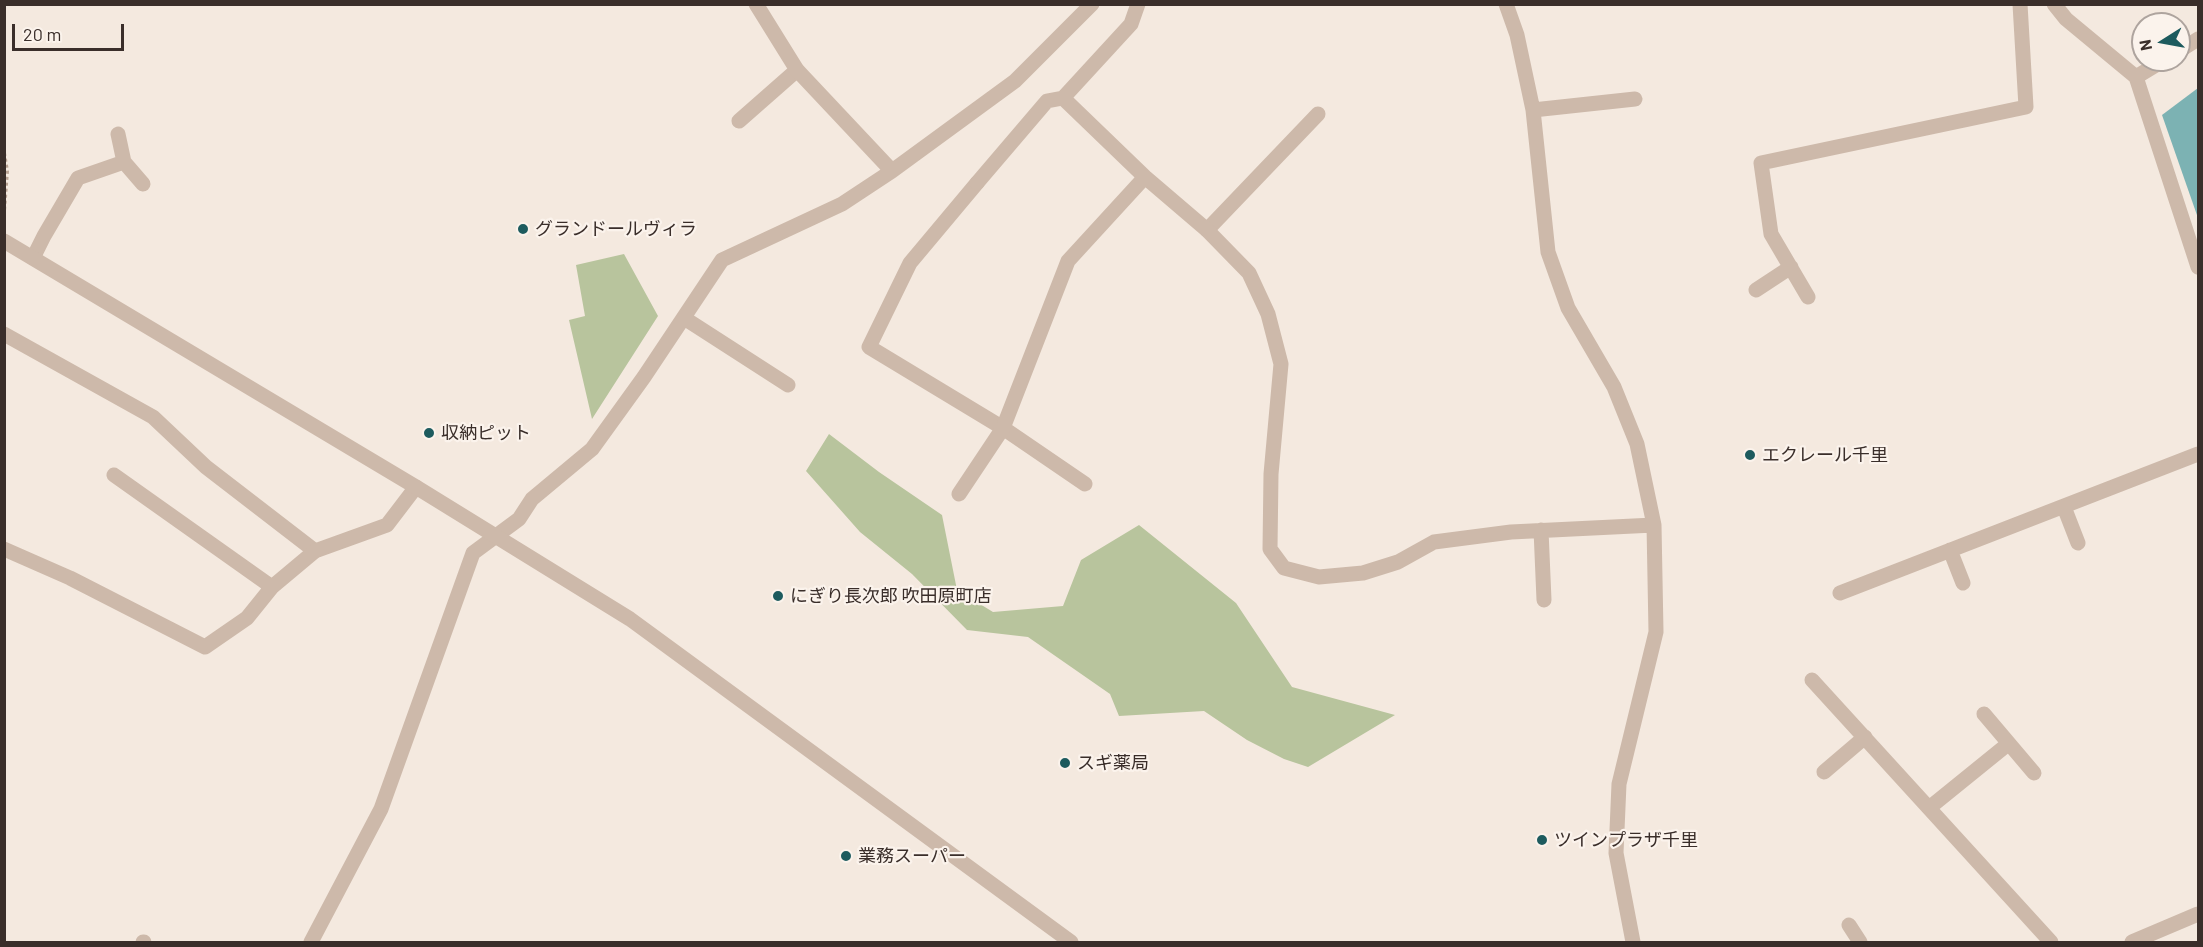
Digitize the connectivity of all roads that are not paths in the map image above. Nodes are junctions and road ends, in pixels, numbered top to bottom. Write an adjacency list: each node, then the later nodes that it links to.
1 (1092, 4): 17 (street)
2 (1138, 4): 10 (street)
3 (1506, 4): 12 (street)
4 (2020, 4): 23 (street)
5 (2054, 4): 9 (street)
6 (758, 5): 7 (street)
7 (797, 70): 14 (street); 17 (street)
8 (2143, 72): 9 (street)
9 (2136, 76): 24 (street)
10 (1063, 98): 18 (street); 30 (street)
11 (1635, 99): 12 (street)
12 (1533, 110): 37 (street)
13 (1318, 114): 20 (street)
14 (739, 121)
15 (118, 134): 16 (street)
16 (124, 162): 19 (street); 22 (street)
17 (892, 171): 27 (street)
18 (1145, 177): 20 (street); 30 (street)
19 (143, 184)
20 (1207, 230): 38 (street)
21 (4, 241): 22 (street)
22 (33, 258): 34 (street)
23 (1791, 267): 25 (street); 26 (street)
24 (2199, 267)
25 (1756, 290)
26 (1808, 297)
27 (684, 318): 29 (street); 39 (street)
28 (4, 334): 43 (street)
29 (788, 385)
30 (1003, 428): 33 (street); 35 (street)
31 (2199, 454): 36 (street)
32 (114, 476): 45 (street)
33 (1085, 484)
34 (416, 487): 39 (street); 43 (street)
35 (959, 494)
36 (2064, 507): 40 (street); 42 (street)
37 (1654, 525): 38 (street); 59 (street)
38 (1541, 530): 47 (street)
39 (496, 536): 57 (street); 58 (street)
40 (2078, 543)
41 (4, 549): 45 (street)
42 (1950, 550): 44 (street); 46 (street)
43 (315, 551): 45 (street)
44 (1963, 583)
45 (272, 587)
46 (1840, 593)
47 (1544, 600)
48 (1812, 680): 50 (street)
49 (1984, 714): 51 (street)
50 (1865, 737): 52 (street); 54 (street)
51 (2008, 744): 53 (street); 54 (street)
52 (1824, 772)
53 (2034, 773)
54 (1929, 808): 61 (street)
55 (2199, 914): 62 (street)
56 (1849, 925): 60 (street)
57 (310, 942)
58 (1071, 942)
59 (1633, 942)
60 (1860, 942)
61 (2051, 942)
62 (2132, 942)

